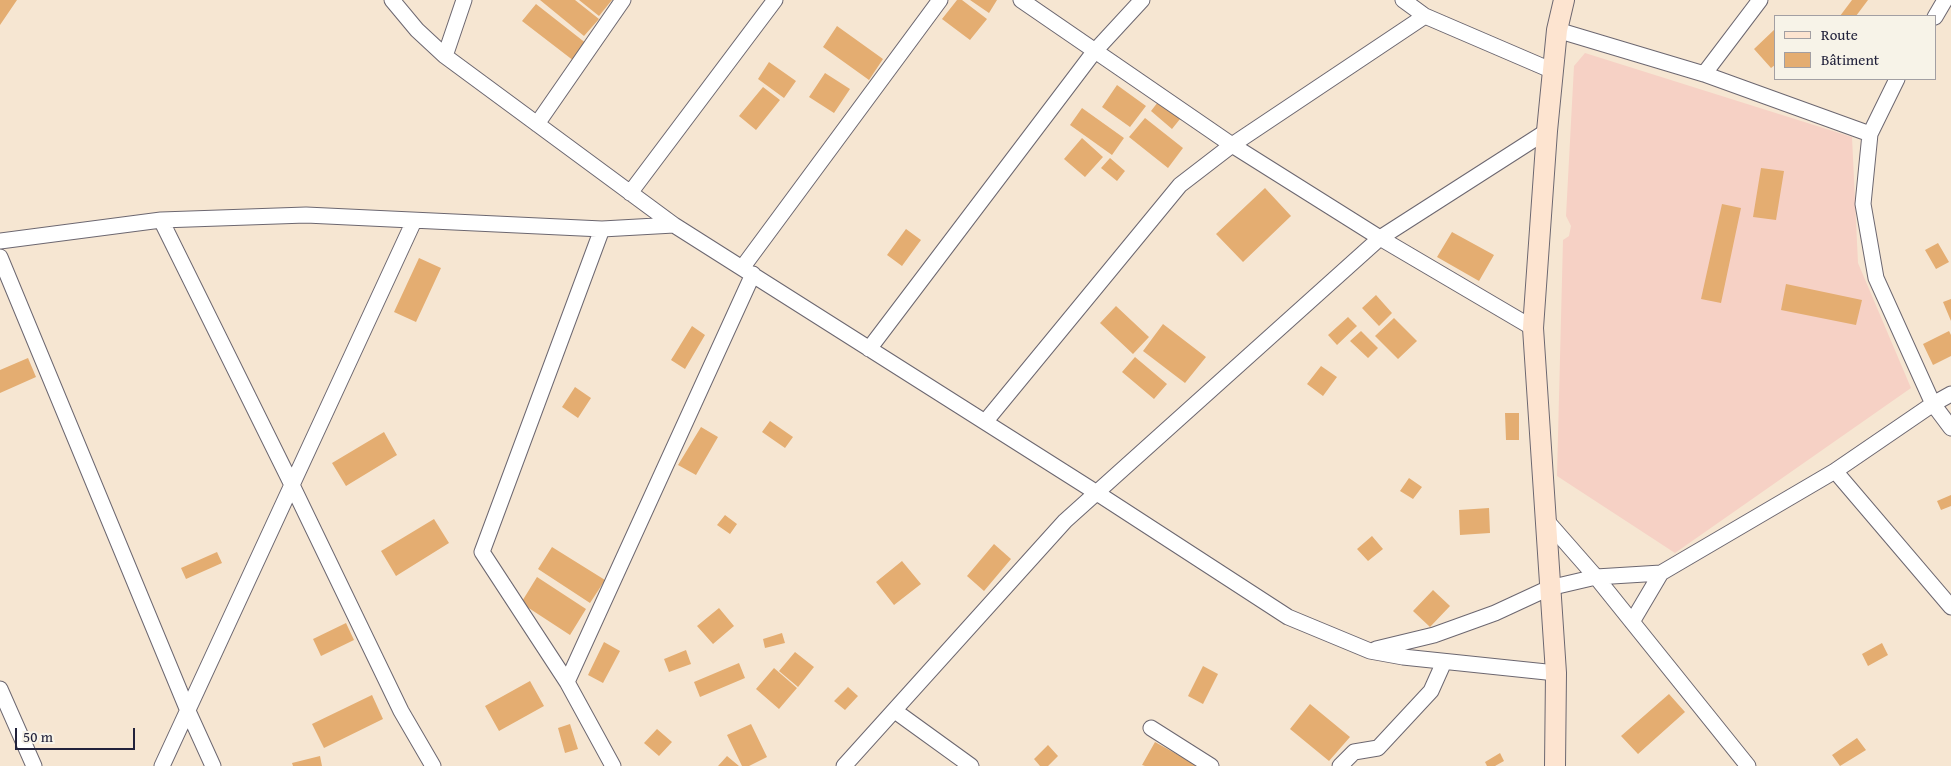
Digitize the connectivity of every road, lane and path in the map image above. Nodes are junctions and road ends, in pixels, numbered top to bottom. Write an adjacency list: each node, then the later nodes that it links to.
1 (392, 0): 16 (street)
2 (464, 0): 16 (street)
3 (623, 0): 20 (street)
4 (775, 0): 24 (street)
5 (940, 0): 32 (street)
6 (1021, 0): 15 (street)
7 (1142, 0): 15 (street)
8 (1403, 0): 13 (street)
9 (1564, 0): 14 (main road)
10 (1760, 0): 18 (street)
11 (1945, 0): 12 (street)
12 (1936, 15)
13 (1424, 16): 17 (street); 23 (street)
14 (1557, 30): 17 (main road); 18 (street)
15 (1094, 52): 23 (street); 34 (street)
16 (445, 56): 20 (street)
17 (1553, 71): 21 (main road)
18 (1704, 74): 22 (street)
19 (1897, 80): 22 (street)
20 (537, 124): 24 (street)
21 (1547, 131): 29 (street); 33 (main road)
22 (1870, 134): 36 (street)
23 (1232, 145): 29 (street); 37 (street)
24 (630, 193): 27 (street)
25 (161, 220): 26 (street); 30 (street); 40 (street)
26 (414, 221): 28 (street); 40 (street)
27 (674, 225): 28 (street); 32 (street)
28 (602, 229): 51 (street)
29 (1380, 238): 33 (street); 41 (street)
30 (0, 240)
31 (0, 257): 54 (street)
32 (747, 271): 34 (street); 51 (street)
33 (1532, 328): 42 (main road)
34 (869, 348): 37 (street)
35 (1951, 394): 36 (street)
36 (1933, 404): 38 (street); 39 (street)
37 (984, 422): 41 (street)
38 (1951, 428)
39 (1835, 471): 43 (street); 46 (street)
40 (292, 485): 54 (street); 59 (street)
41 (1097, 493): 48 (street); 53 (street)
42 (1546, 520): 44 (street); 45 (main road)
43 (1661, 573): 44 (street); 47 (street)
44 (1596, 577): 45 (street); 47 (street)
45 (1549, 588): 48 (street); 50 (main road)
46 (1951, 608)
47 (1632, 622): 66 (street)
48 (1370, 651): 49 (street)
49 (1444, 662): 50 (street); 64 (street)
50 (1556, 673): 65 (main road)
51 (567, 682): 60 (street)
52 (0, 689): 56 (street)
53 (896, 710): 61 (street); 62 (street)
54 (188, 711): 57 (street); 58 (street)
55 (1151, 728): 63 (street)
56 (34, 766)
57 (162, 766)
58 (213, 766)
59 (433, 766)
60 (613, 766)
61 (844, 766)
62 (971, 766)
63 (1211, 766)
64 (1340, 766)
65 (1556, 766)
66 (1748, 766)

